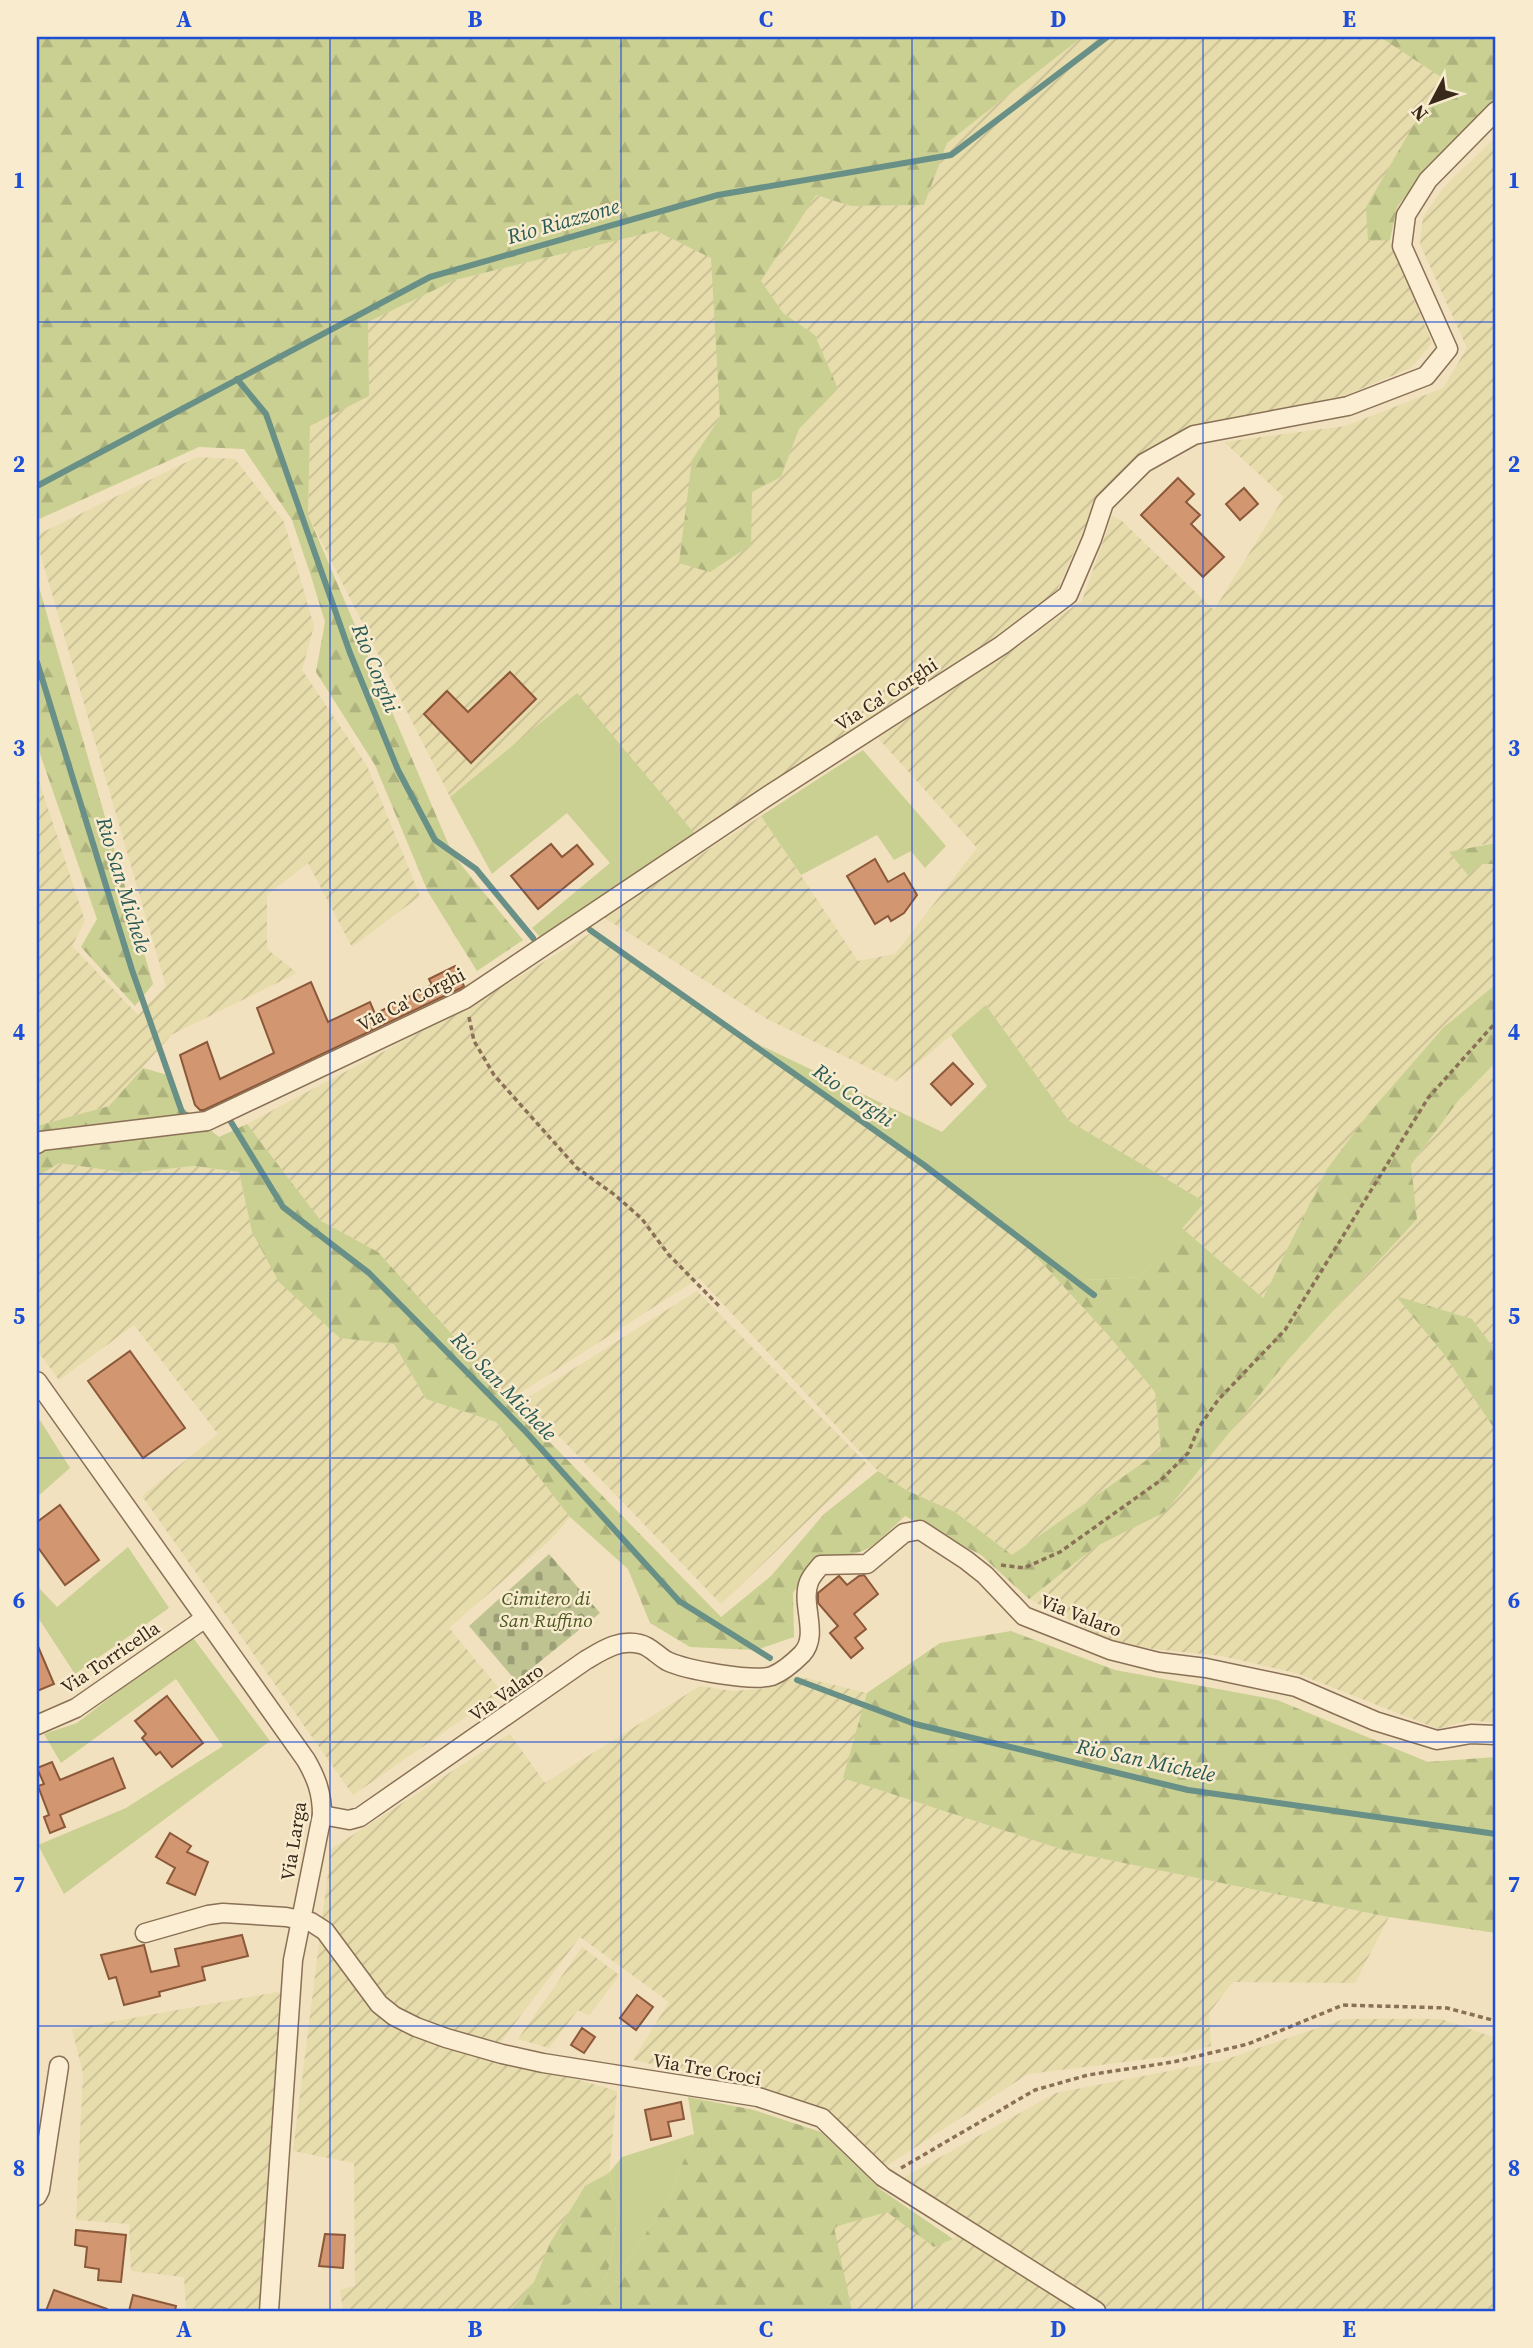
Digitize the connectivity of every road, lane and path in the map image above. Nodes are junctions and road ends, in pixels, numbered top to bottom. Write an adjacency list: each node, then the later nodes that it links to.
1 (1496, 111): 2 (street, Via Ca' Corghi)
2 (465, 999): 4 (street, Via Ca' Corghi); 5 (path)
3 (1496, 1022): 7 (path)
4 (37, 1144)
5 (720, 1307)
6 (37, 1381): 8 (street, Via Larga)
7 (966, 1560): 10 (street, Via Valaro); 11 (street, Via Valaro)
8 (204, 1619): 9 (street, Via Torricella); 11 (street, Via Larga)
9 (37, 1725)
10 (1496, 1735)
11 (322, 1815): 12 (street, Via Larga)
12 (300, 1921): 13 (street, Via Tre Croci); 16 (street, Via Tre Croci); 18 (street, Via Larga)
13 (145, 1933)
14 (1496, 2021): 16 (path)
15 (59, 2066): 17 (street)
16 (883, 2177): 19 (street, Via Tre Croci)
17 (37, 2196)
18 (269, 2311)
19 (1096, 2311)

